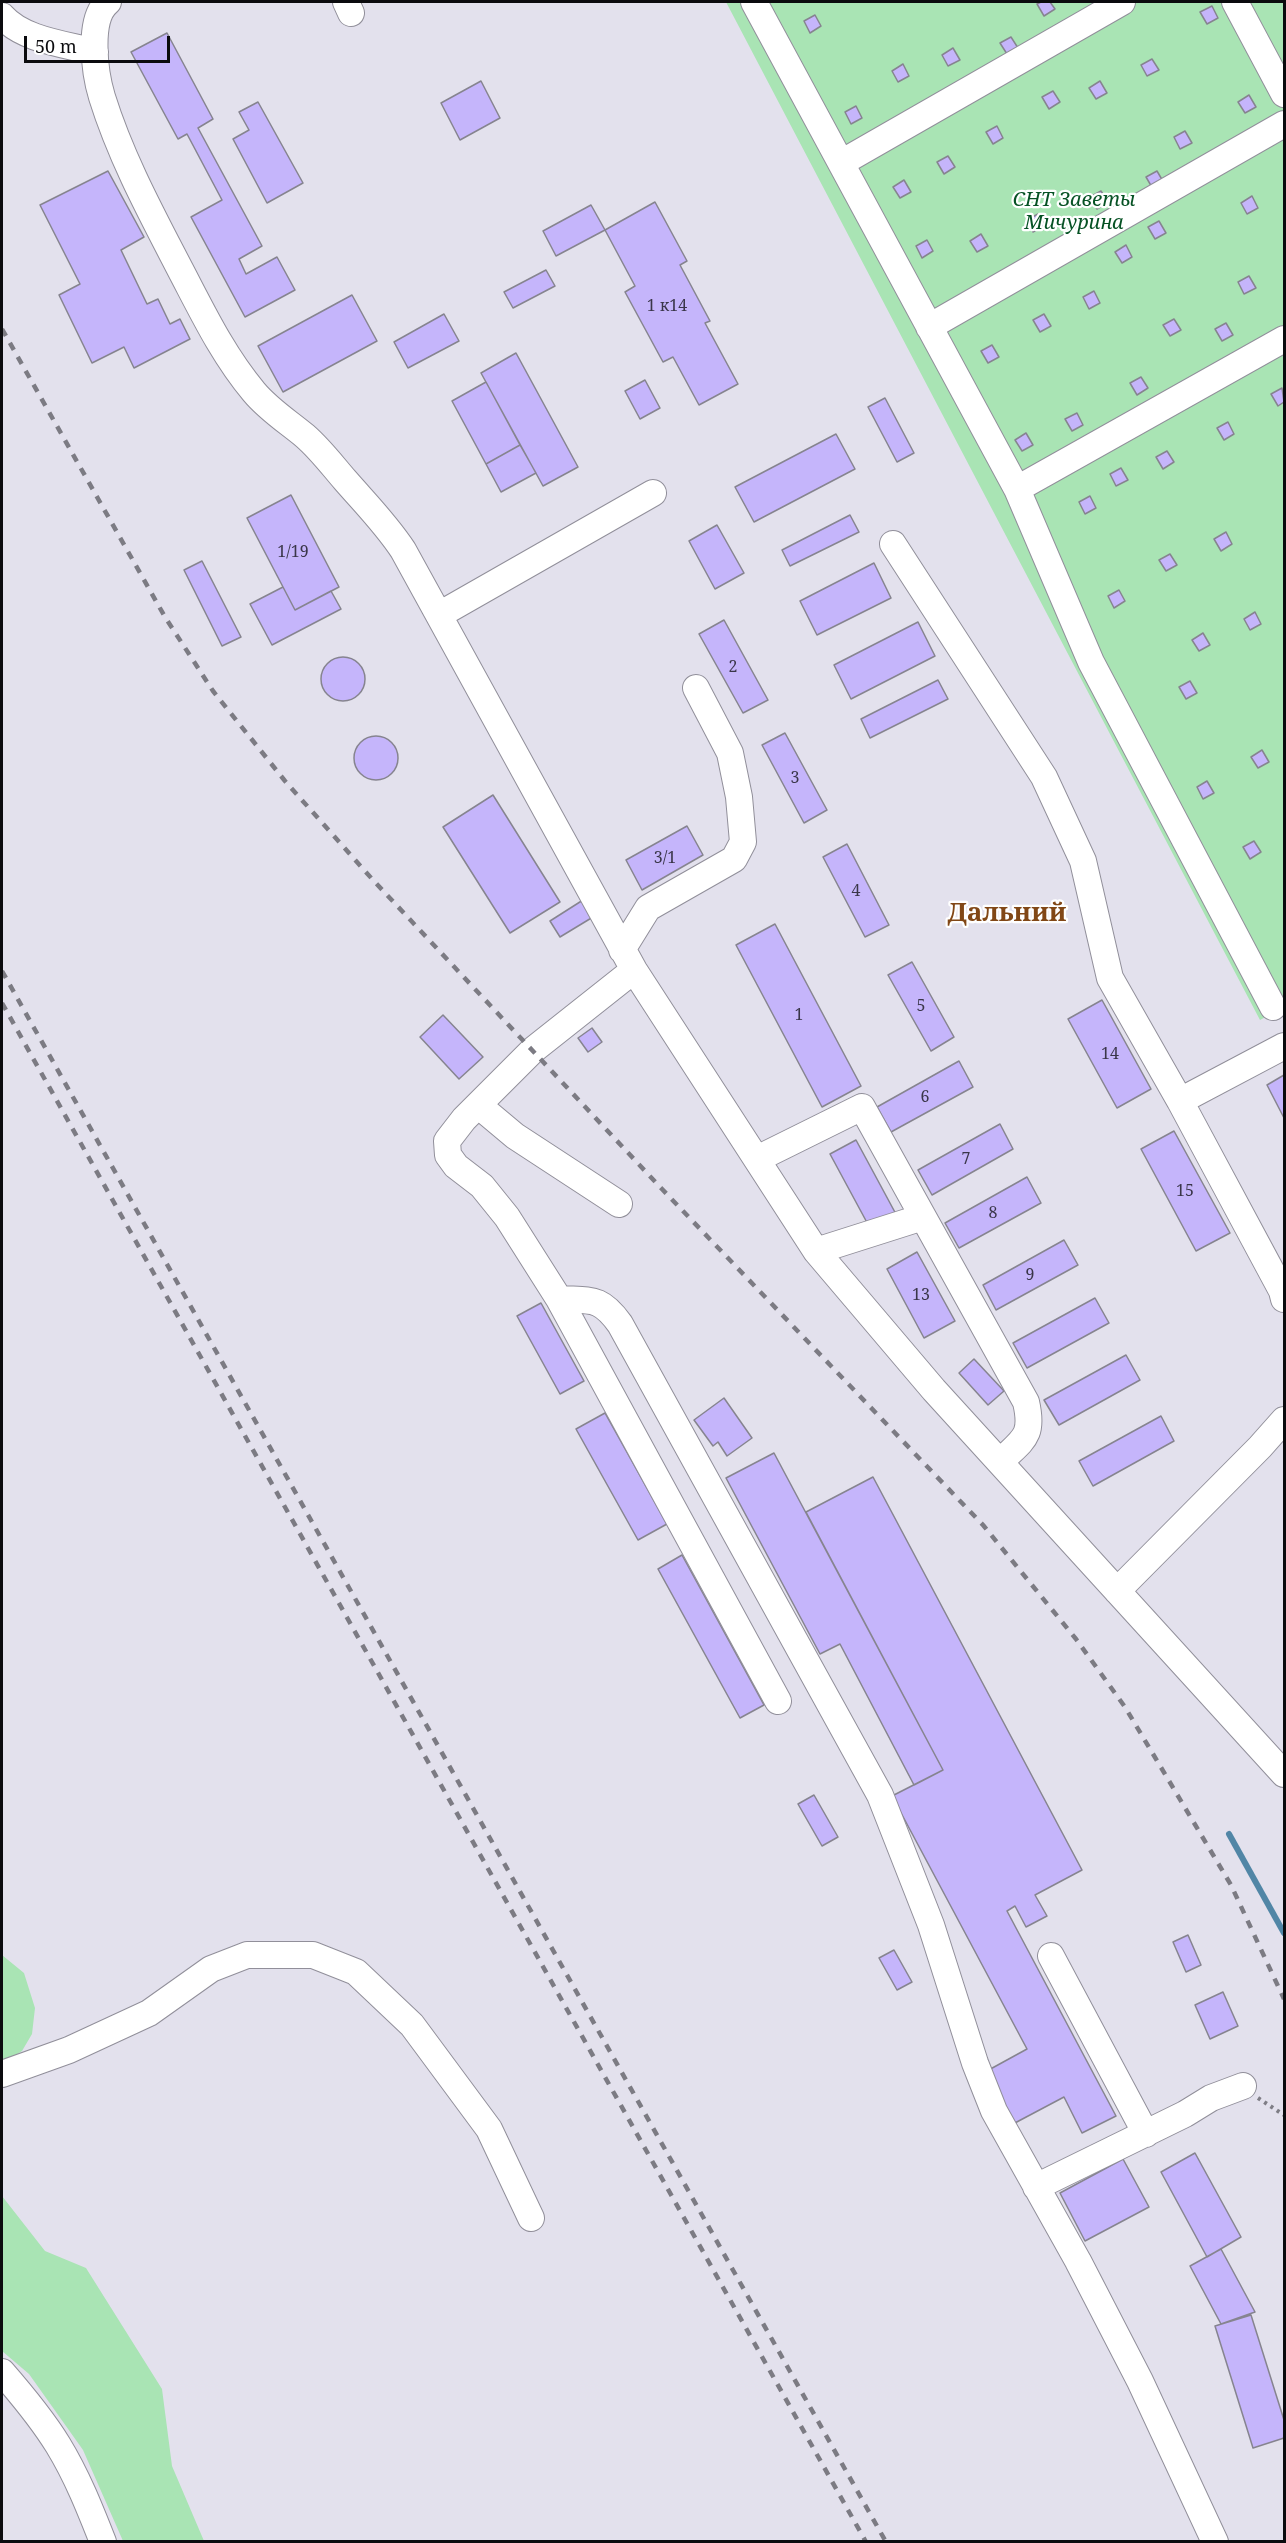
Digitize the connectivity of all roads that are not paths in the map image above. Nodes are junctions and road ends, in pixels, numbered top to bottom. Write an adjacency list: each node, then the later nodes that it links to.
1 (754, 2): 9 (street)
2 (1122, 2): 9 (street)
3 (1235, 2): 7 (street)
4 (97, 9): 6 (street)
5 (2, 16): 6 (street)
6 (95, 52): 15 (street)
7 (1284, 93)
8 (1284, 124): 10 (street)
9 (841, 163): 10 (street)
10 (929, 327): 12 (street)
11 (1284, 339): 12 (street)
12 (1017, 489): 18 (street)
13 (653, 493): 15 (street)
14 (893, 544): 20 (street)
15 (439, 615): 17 (street)
16 (696, 687): 17 (street)
17 (628, 960): 21 (street); 22 (street)
18 (1274, 1007)
19 (1284, 1046): 20 (street)
20 (1180, 1101): 26 (street)
21 (478, 1105): 23 (street); 27 (street)
22 (757, 1159): 24 (street); 25 (street)
23 (620, 1204)
24 (923, 1217): 25 (street); 29 (street)
25 (816, 1251): 29 (street)
26 (1284, 1294)
27 (560, 1299): 31 (street); 37 (street)
28 (1284, 1419): 30 (street)
29 (1000, 1462): 30 (street)
30 (1117, 1591): 32 (street)
31 (778, 1701)
32 (1284, 1774)
33 (1051, 1956): 36 (street)
34 (2, 2074): 38 (street)
35 (1243, 2086): 36 (street)
36 (1146, 2134): 37 (street)
37 (1036, 2187): 41 (street)
38 (531, 2218)
39 (5, 2379): 40 (street)
40 (103, 2541)
41 (1215, 2541)

